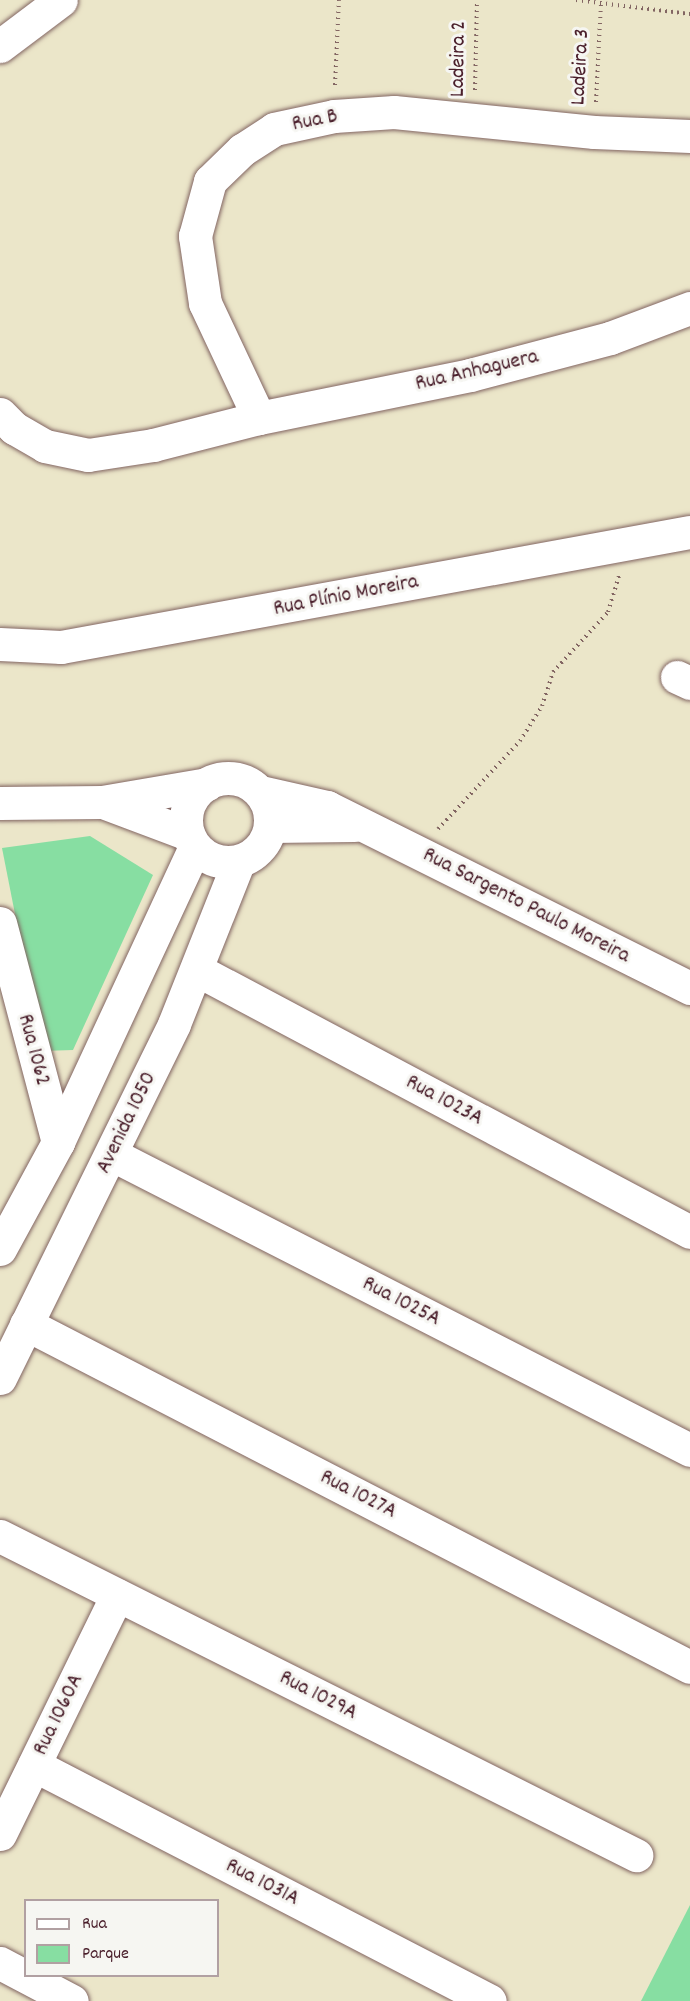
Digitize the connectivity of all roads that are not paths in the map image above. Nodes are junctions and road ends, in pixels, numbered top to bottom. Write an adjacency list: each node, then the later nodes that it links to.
1 (61, 0): 2 (street)
2 (0, 46)
3 (690, 136): 6 (street, Rua B)
4 (690, 309): 6 (street, Rua Anhaguera)
5 (0, 414): 6 (street, Rua Anhaguera)
6 (259, 418)
7 (690, 532): 8 (street, Rua Plínio Moreira)
8 (0, 644)
9 (207, 784): 10 (street); 11 (street); 15 (street)
10 (261, 792): 13 (street, Rua Sargento Paulo Moreira); 14 (street)
11 (102, 802): 12 (street); 15 (street)
12 (0, 803)
13 (362, 825): 14 (street, Rua Sargento Paulo Moreira); 19 (street, Rua Sargento Paulo Moreira)
14 (270, 826): 16 (street)
15 (192, 841): 16 (street); 21 (street)
16 (239, 861): 18 (street, Avenida 1050)
17 (0, 923): 20 (street, Rua 1062)
18 (199, 971): 22 (street, Avenida 1050); 23 (street, Rua 1023A)
19 (690, 988)
20 (9, 1000): 21 (street, Rua 1062)
21 (58, 1142): 24 (street)
22 (111, 1154): 25 (street, Avenida 1050); 27 (street, Rua 1025A)
23 (690, 1232)
24 (0, 1249)
25 (27, 1324): 26 (street, Avenida 1050); 30 (street, Rua 1027A)
26 (3, 1366)
27 (690, 1450)
28 (0, 1536): 29 (street, Rua 1029A)
29 (117, 1595): 31 (street, Rua 1060A); 33 (street, Rua 1029A)
30 (690, 1666)
31 (34, 1766): 32 (street, Rua 1060A); 38 (street, Rua 1031A)
32 (0, 1834)
33 (636, 1855)
34 (0, 1963): 35 (street)
35 (24, 1976)
36 (27, 1977): 37 (street)
37 (72, 2001)
38 (490, 2001)

